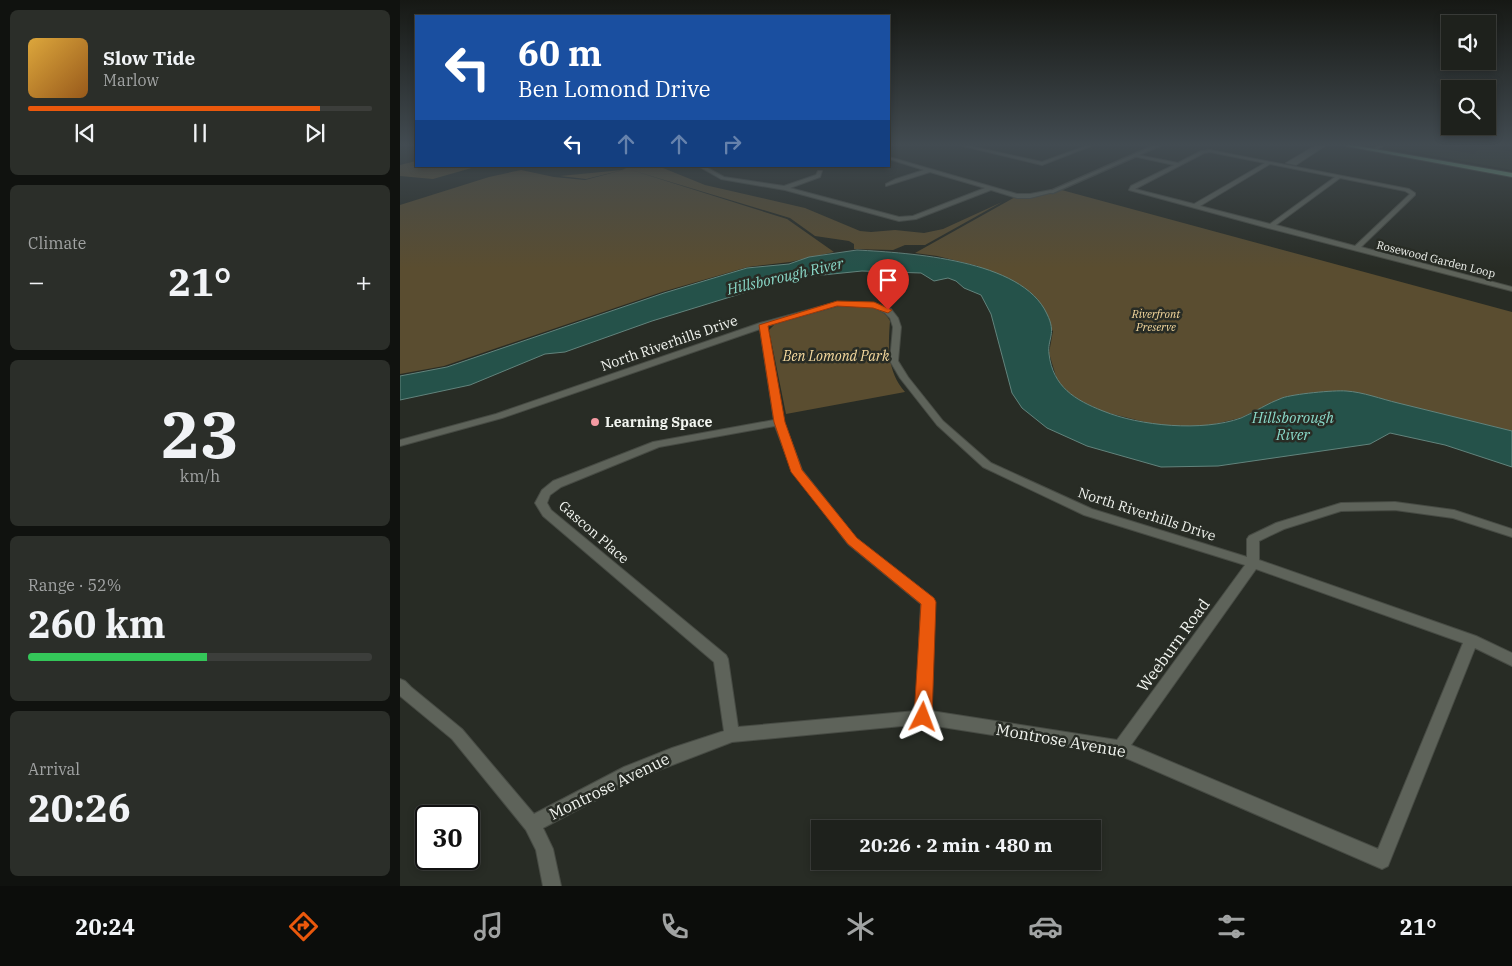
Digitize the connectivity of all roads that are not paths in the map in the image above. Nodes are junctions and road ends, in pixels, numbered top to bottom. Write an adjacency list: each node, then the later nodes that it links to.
1 (769, 185): 9 (street)
2 (793, 185): 9 (street)
3 (982, 185): 10 (street)
4 (1066, 185): 11 (street)
5 (1136, 185): 12 (street, Rosewood Garden Loop)
6 (1231, 185): 12 (street)
7 (1327, 185): 13 (street)
8 (1380, 185): 14 (street, Rosewood Garden Loop)
9 (786, 188): 10 (street)
10 (991, 188): 11 (street)
11 (1051, 192)
12 (1194, 207): 13 (street, Rosewood Garden Loop)
13 (1270, 227): 14 (street, Rosewood Garden Loop)
14 (1356, 248): 15 (street, Rosewood Garden Loop)
15 (1512, 288)
16 (763, 325): 17 (street); 18 (street, North Riverhills Drive); 20 (street, North Riverhills Drive)
17 (779, 422): 24 (street); 25 (street, Gascon Place)
18 (400, 443)
19 (1512, 533): 20 (street)
20 (1253, 564): 21 (street, North Riverhills Drive); 26 (street, Weeburn Road)
21 (1471, 640): 22 (street, North Riverhills Drive); 26 (street, Montrose Avenue)
22 (1512, 660)
23 (400, 684): 27 (street)
24 (923, 717): 25 (street, Montrose Avenue); 26 (street, Montrose Avenue)
25 (732, 736): 27 (street, Montrose Avenue)
26 (1120, 748)
27 (532, 824): 28 (street)
28 (552, 886)

